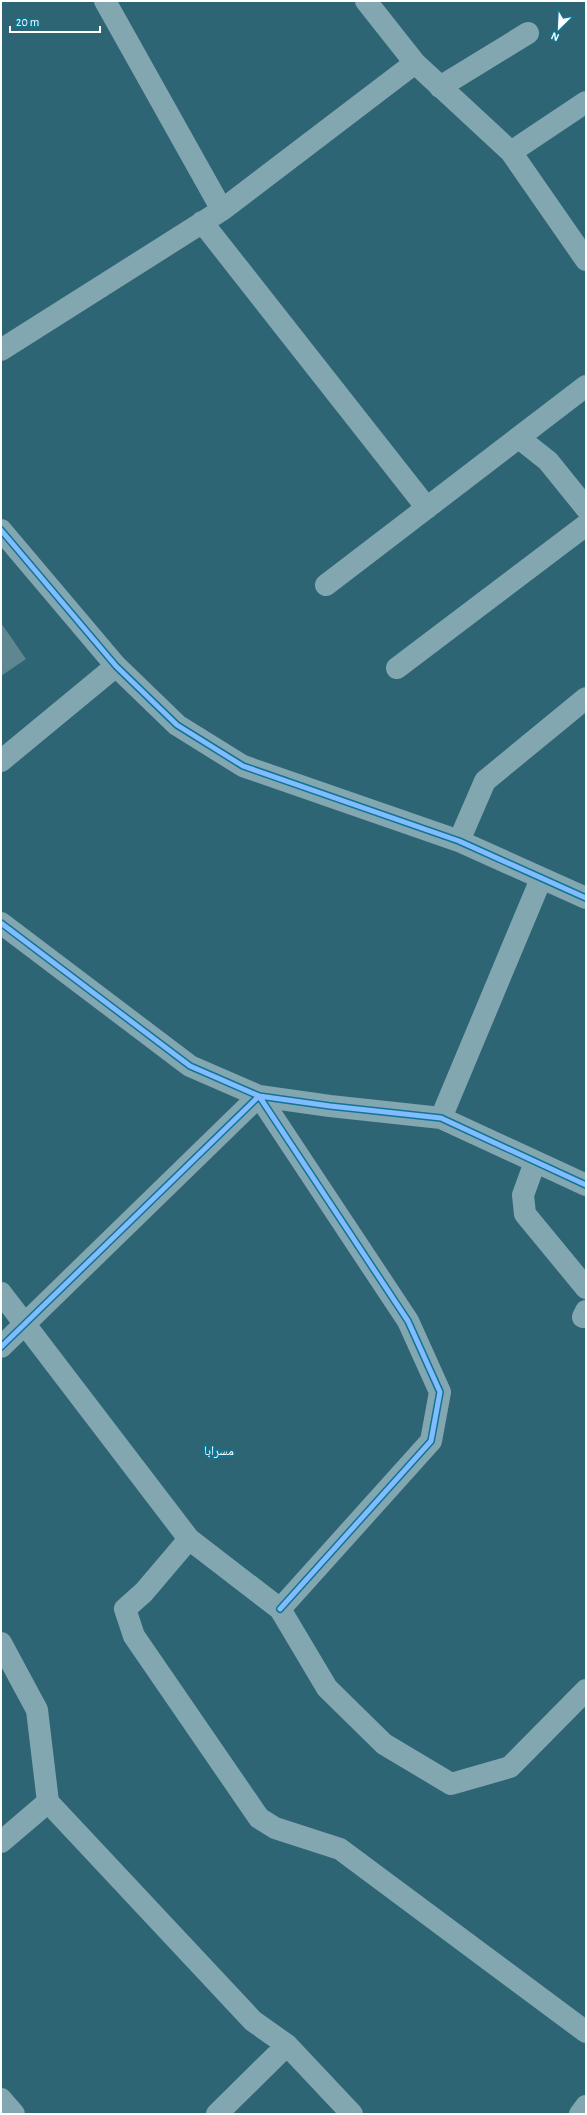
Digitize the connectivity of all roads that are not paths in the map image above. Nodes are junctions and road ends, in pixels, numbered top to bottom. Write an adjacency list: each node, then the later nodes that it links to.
1 (105, 1): 8 (street)
2 (366, 1): 4 (street)
3 (528, 33): 5 (street)
4 (415, 63): 5 (street); 8 (street)
5 (440, 87): 7 (street)
6 (586, 102): 7 (street)
7 (511, 152): 10 (street)
8 (222, 210): 9 (street)
9 (202, 222): 11 (street); 14 (street)
10 (586, 260)
11 (1, 350)
12 (586, 386): 13 (street)
13 (519, 438): 14 (street); 15 (street)
14 (427, 508): 18 (street)
15 (586, 508)
16 (586, 525): 20 (street)
17 (1, 530): 19 (street)
18 (326, 585)
19 (116, 666): 22 (street); 23 (street)
20 (397, 668)
21 (586, 698): 23 (street)
22 (1, 761)
23 (459, 841): 24 (street)
24 (541, 879): 25 (street); 28 (street)
25 (586, 898)
26 (1, 923): 27 (street)
27 (259, 1096): 28 (street); 33 (street); 36 (street)
28 (441, 1118): 29 (street)
29 (535, 1162): 30 (street); 31 (street)
30 (586, 1185)
31 (586, 1288)
32 (1, 1293): 33 (street)
33 (25, 1324): 34 (street); 35 (street)
34 (1, 1347)
35 (189, 1539): 36 (street); 41 (street)
36 (280, 1609): 38 (street)
37 (1, 1643): 39 (street)
38 (586, 1690)
39 (48, 1802): 40 (street); 42 (street)
40 (1, 1842)
41 (586, 2032)
42 (287, 2045): 46 (street); 47 (street)
43 (1, 2099): 45 (street)
44 (586, 2106): 48 (street)
45 (14, 2114)
46 (217, 2114)
47 (352, 2114)
48 (580, 2114)

